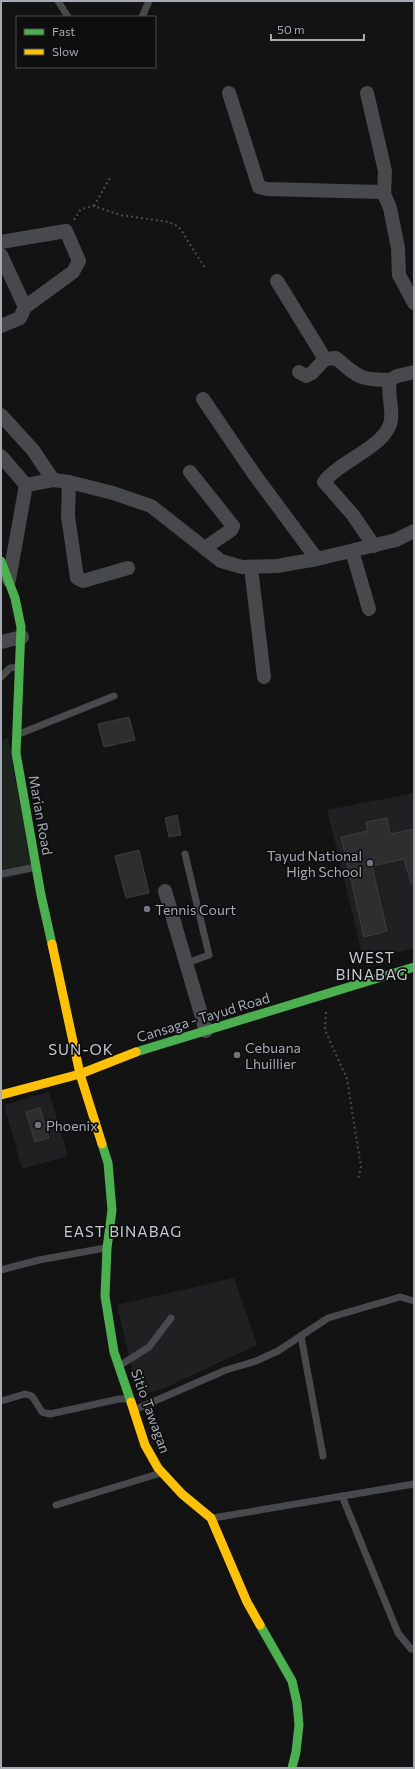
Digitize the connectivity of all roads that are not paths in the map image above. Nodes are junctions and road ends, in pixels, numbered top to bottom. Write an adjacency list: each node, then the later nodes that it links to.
1 (58, 1): 3 (lane)
2 (149, 1): 4 (lane)
3 (67, 16)
4 (142, 16)
5 (229, 93): 7 (street)
6 (367, 93): 7 (street)
7 (384, 194): 11 (street)
8 (1, 242): 12 (street)
9 (1, 254): 12 (street)
10 (278, 281): 14 (street)
11 (414, 302)
12 (25, 307): 13 (street)
13 (1, 326)
14 (325, 359): 15 (street); 17 (street)
15 (299, 372)
16 (414, 372): 17 (street)
17 (390, 380): 26 (street)
18 (203, 399): 29 (street)
19 (1, 416): 22 (street)
20 (1, 456): 24 (street)
21 (190, 472): 27 (street)
22 (54, 480): 23 (street); 24 (street)
23 (69, 482): 27 (street); 31 (street)
24 (26, 485): 33 (street)
25 (414, 531): 26 (street)
26 (374, 546): 28 (street)
27 (205, 548): 32 (street)
28 (352, 551): 29 (street); 34 (street)
29 (317, 560): 32 (street)
30 (1, 561): 33 (main road, Marian Road)
31 (128, 568)
32 (251, 568): 39 (street)
33 (9, 580): 35 (main road, Marian Road)
34 (369, 609)
35 (22, 637): 36 (street); 37 (main road, Marian Road)
36 (1, 642)
37 (21, 667): 38 (lane); 41 (main road, Marian Road)
38 (1, 677)
39 (264, 677)
40 (114, 696): 41 (lane)
41 (17, 735): 43 (main road, Marian Road)
42 (185, 854): 46 (lane)
43 (36, 867): 44 (lane); 49 (main road, Marian Road)
44 (1, 874)
45 (165, 891): 46 (street)
46 (186, 963): 48 (street)
47 (414, 967): 48 (main road, Cansaga - Tayud Road)
48 (206, 1031): 49 (main road, Cansaga - Tayud Road)
49 (80, 1074): 50 (main road, Cansaga - Tayud Road); 51 (main road, Sitio Tawagan)
50 (1, 1095)
51 (107, 1248): 52 (lane); 56 (main road, Sitio Tawagan)
52 (1, 1270)
53 (414, 1301): 55 (lane)
54 (171, 1318): 56 (lane)
55 (301, 1336): 59 (lane); 60 (lane)
56 (119, 1366): 57 (main road, Sitio Tawagan)
57 (131, 1399): 58 (lane); 59 (main road, Sitio Tawagan)
58 (1, 1401)
59 (134, 1410): 61 (main road, Sitio Tawagan)
60 (323, 1456)
61 (161, 1473): 64 (lane); 65 (main road, Sitio Tawagan)
62 (414, 1484): 63 (lane)
63 (342, 1496): 65 (lane); 66 (lane)
64 (56, 1505)
65 (211, 1518): 67 (main road, Sitio Tawagan)
66 (414, 1649)
67 (292, 1768)

